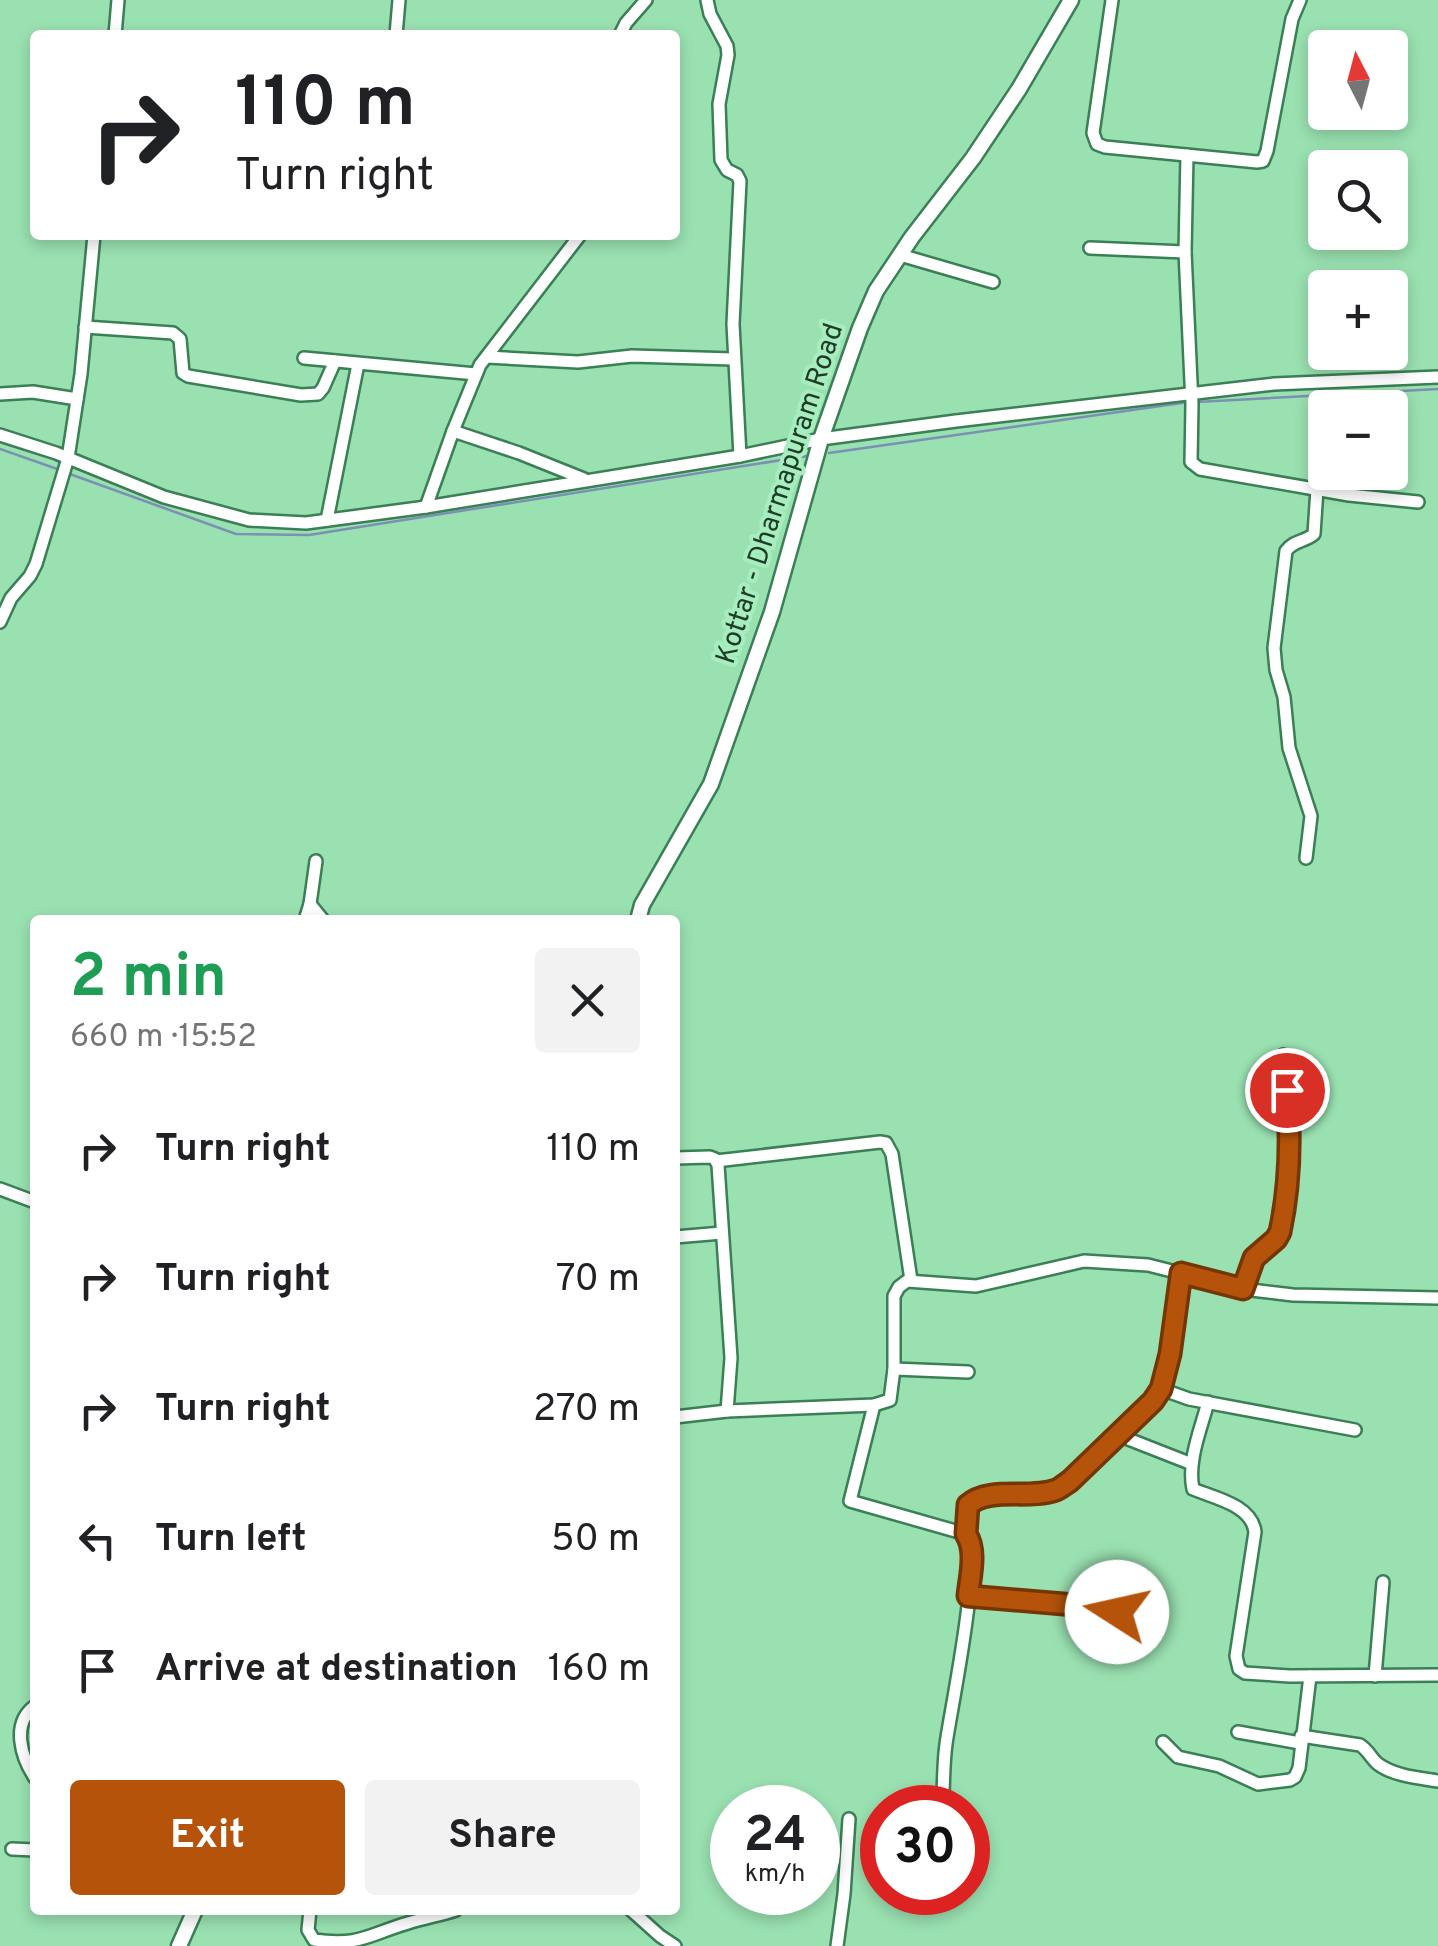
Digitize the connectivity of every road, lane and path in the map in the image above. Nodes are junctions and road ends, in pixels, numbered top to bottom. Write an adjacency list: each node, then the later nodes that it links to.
1 (118, 0): 8 (street)
2 (399, 0): 9 (street)
3 (646, 0): 10 (street)
4 (706, 0): 21 (street)
5 (1071, 0): 16 (main road, Kottar - Dharmapuram Road)
6 (1112, 0): 11 (street)
7 (1300, 0): 11 (street)
8 (115, 30)
9 (396, 30)
10 (622, 30)
11 (1187, 155): 15 (street)
12 (94, 240): 18 (street)
13 (576, 240): 19 (street)
14 (1090, 248): 15 (street)
15 (1185, 252): 28 (street)
16 (900, 255): 17 (street); 31 (main road, Kottar - Dharmapuram Road)
17 (993, 282)
18 (86, 326): 22 (street); 27 (street)
19 (486, 357): 21 (street); 24 (street)
20 (304, 358): 22 (street)
21 (734, 359): 32 (street)
22 (335, 361): 23 (street)
23 (358, 364): 24 (street); 40 (street)
24 (476, 374): 29 (street)
25 (1438, 377): 28 (street)
26 (0, 394): 27 (street)
27 (77, 398): 33 (street)
28 (1192, 398): 31 (street); 35 (street)
29 (453, 431): 34 (street); 39 (street)
30 (0, 435): 33 (street)
31 (821, 439): 32 (street); 47 (main road, Kottar - Dharmapuram Road)
32 (740, 456): 34 (street)
33 (65, 465): 40 (street); 41 (street)
34 (588, 480): 39 (street)
35 (1308, 487)
36 (1317, 490): 42 (street)
37 (1325, 490): 38 (street)
38 (1418, 502)
39 (426, 508): 40 (street)
40 (327, 520)
41 (0, 622)
42 (1306, 858)
43 (316, 861): 44 (street)
44 (310, 904): 45 (street); 46 (street)
45 (307, 915)
46 (319, 915)
47 (639, 915)
48 (1283, 1054): 57 (street)
49 (680, 1158): 50 (street)
50 (716, 1161): 53 (street); 56 (street)
51 (0, 1189): 52 (street)
52 (30, 1200)
53 (722, 1233): 54 (street); 64 (street)
54 (680, 1237)
55 (1181, 1273): 56 (street); 57 (street); 61 (street)
56 (910, 1280): 59 (street)
57 (1243, 1289): 58 (street)
58 (1438, 1298)
59 (894, 1369): 60 (street); 63 (street)
60 (968, 1372)
61 (1161, 1389): 62 (street); 67 (street)
62 (1208, 1402): 66 (street); 68 (street)
63 (874, 1404): 64 (street); 69 (street)
64 (727, 1411): 65 (street)
65 (680, 1416)
66 (1355, 1430)
67 (1118, 1435): 68 (street); 69 (street)
68 (1192, 1464): 74 (street)
69 (966, 1534): 71 (street)
70 (1382, 1582): 75 (street)
71 (968, 1596): 72 (street); 82 (street)
72 (1113, 1641)
73 (1438, 1675): 75 (street)
74 (1310, 1676): 75 (street); 78 (street)
75 (1375, 1676)
76 (30, 1711): 80 (street)
77 (1238, 1732): 78 (street)
78 (1300, 1739): 79 (street); 81 (street)
79 (1163, 1742)
80 (30, 1769)
81 (1438, 1781)
82 (943, 1785)
83 (849, 1818): 92 (street)
84 (12, 1849): 85 (street)
85 (30, 1850)
86 (193, 1915): 90 (main road)
87 (310, 1915): 88 (street)
88 (438, 1915)
89 (637, 1915): 91 (street)
90 (179, 1946)
91 (675, 1946)
92 (837, 1946)

